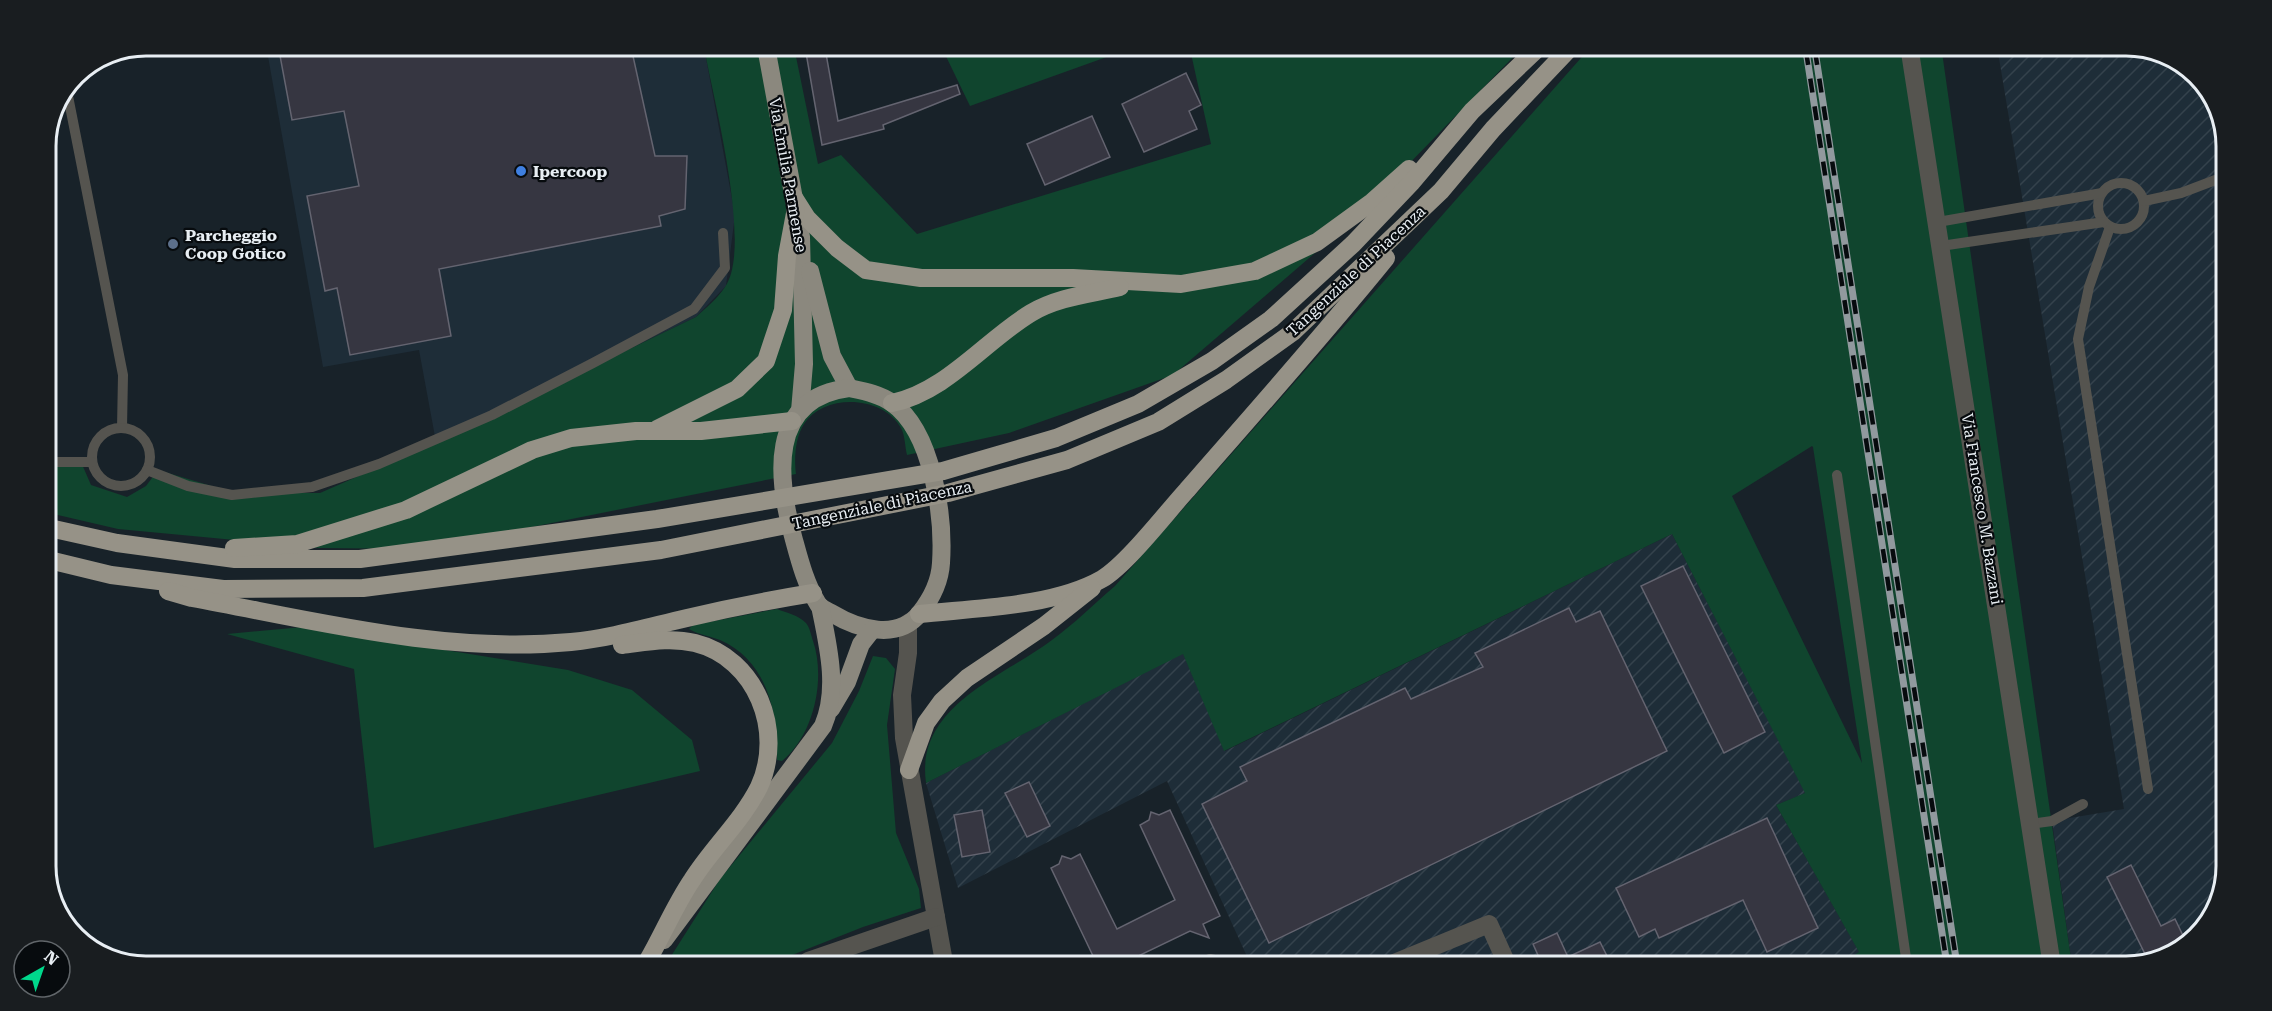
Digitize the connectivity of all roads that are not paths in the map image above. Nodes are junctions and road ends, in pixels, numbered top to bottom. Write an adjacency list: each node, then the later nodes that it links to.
1 (768, 56): 11 (main road, Via Emilia Parmense)
2 (1530, 56): 6 (highway, Tangenziale di Piacenza)
3 (1562, 56): 8 (highway, Tangenziale di Piacenza)
4 (1911, 56): 12 (street, Via Francesco M. Bazzani)
5 (69, 100): 21 (lane)
6 (1472, 111): 17 (highway); 28 (highway, Tangenziale di Piacenza)
7 (2216, 180): 10 (lane)
8 (1441, 192): 30 (highway, Tangenziale di Piacenza); 31 (highway)
9 (2102, 193): 10 (lane); 12 (lane); 13 (lane)
10 (2144, 201): 13 (lane)
11 (795, 202): 15 (main road, Via Emilia Parmense); 17 (highway); 22 (highway)
12 (1938, 222): 16 (street, Via Francesco M. Bazzani)
13 (2107, 225): 16 (lane); 38 (lane)
14 (723, 233): 25 (lane)
15 (801, 237): 18 (main road); 20 (main road, Via Emilia Parmense)
16 (1941, 246): 40 (street, Via Francesco M. Bazzani)
17 (1136, 283): 19 (highway)
18 (849, 388): 19 (main road); 20 (main road)
19 (892, 403): 33 (main road)
20 (796, 416): 22 (highway); 32 (main road)
21 (122, 428): 24 (lane); 25 (lane)
22 (651, 431): 28 (highway)
23 (56, 462): 24 (lane)
24 (93, 462): 25 (lane)
25 (147, 470)
26 (1837, 475): 48 (lane)
27 (56, 529): 28 (highway, Tangenziale di Piacenza)
28 (117, 543)
29 (56, 562): 30 (highway, Tangenziale di Piacenza)
30 (111, 575): 35 (highway)
31 (1104, 578): 33 (highway); 37 (highway)
32 (816, 600): 34 (main road); 35 (highway); 36 (main road)
33 (914, 619): 34 (main road); 37 (street)
34 (872, 630): 36 (main road)
35 (570, 642): 42 (highway)
36 (831, 709): 43 (main road)
37 (909, 770): 41 (street)
38 (2148, 789)
39 (2083, 804): 40 (lane)
40 (2030, 824): 49 (street, Via Francesco M. Bazzani)
41 (936, 916): 44 (street); 45 (street)
42 (651, 956)
43 (652, 956)
44 (822, 956)
45 (943, 956)
46 (1411, 956): 47 (street)
47 (1504, 956)
48 (1906, 956)
49 (2050, 956)

